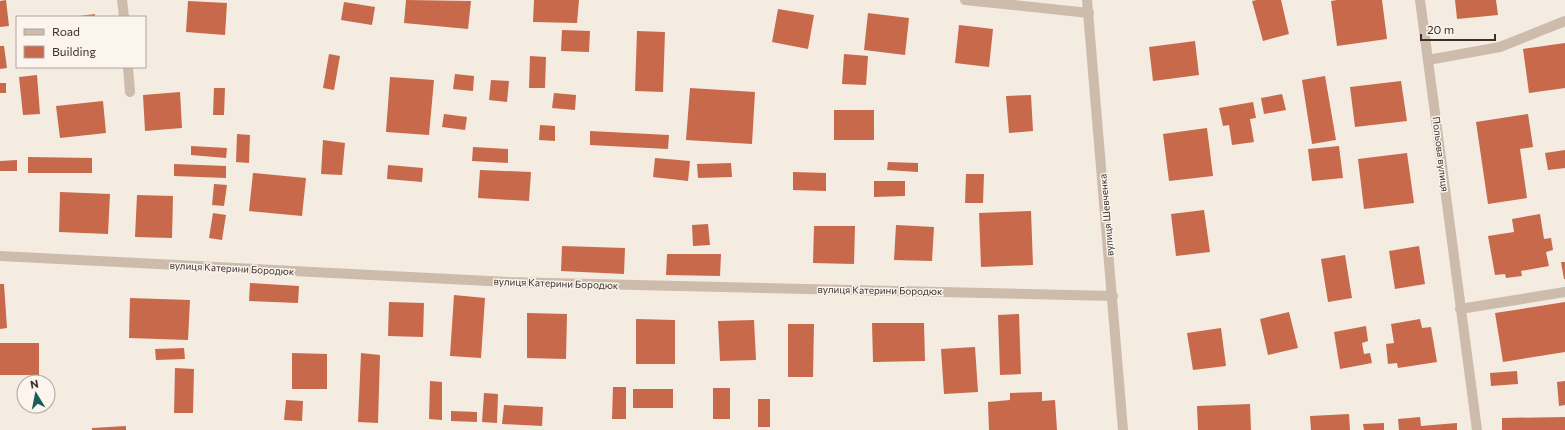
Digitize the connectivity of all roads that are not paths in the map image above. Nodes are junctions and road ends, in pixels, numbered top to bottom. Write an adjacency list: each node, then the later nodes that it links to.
1 (122, 0): 6 (street)
2 (965, 0): 5 (street)
3 (1087, 0): 5 (street, вулиця Шевченка)
4 (1420, 0): 8 (street, Польова вулиця)
5 (1088, 14): 13 (street, вулиця Шевченка)
6 (124, 16)
7 (1565, 21): 8 (street)
8 (1428, 60): 14 (street, Польова вулиця)
9 (128, 68): 10 (street)
10 (130, 92)
11 (0, 256): 13 (street, вулиця Катерини Бородюк)
12 (1565, 292): 14 (street)
13 (1113, 296): 15 (street, вулиця Шевченка)
14 (1460, 308): 16 (street, Польова вулиця)
15 (1123, 430)
16 (1477, 430)

